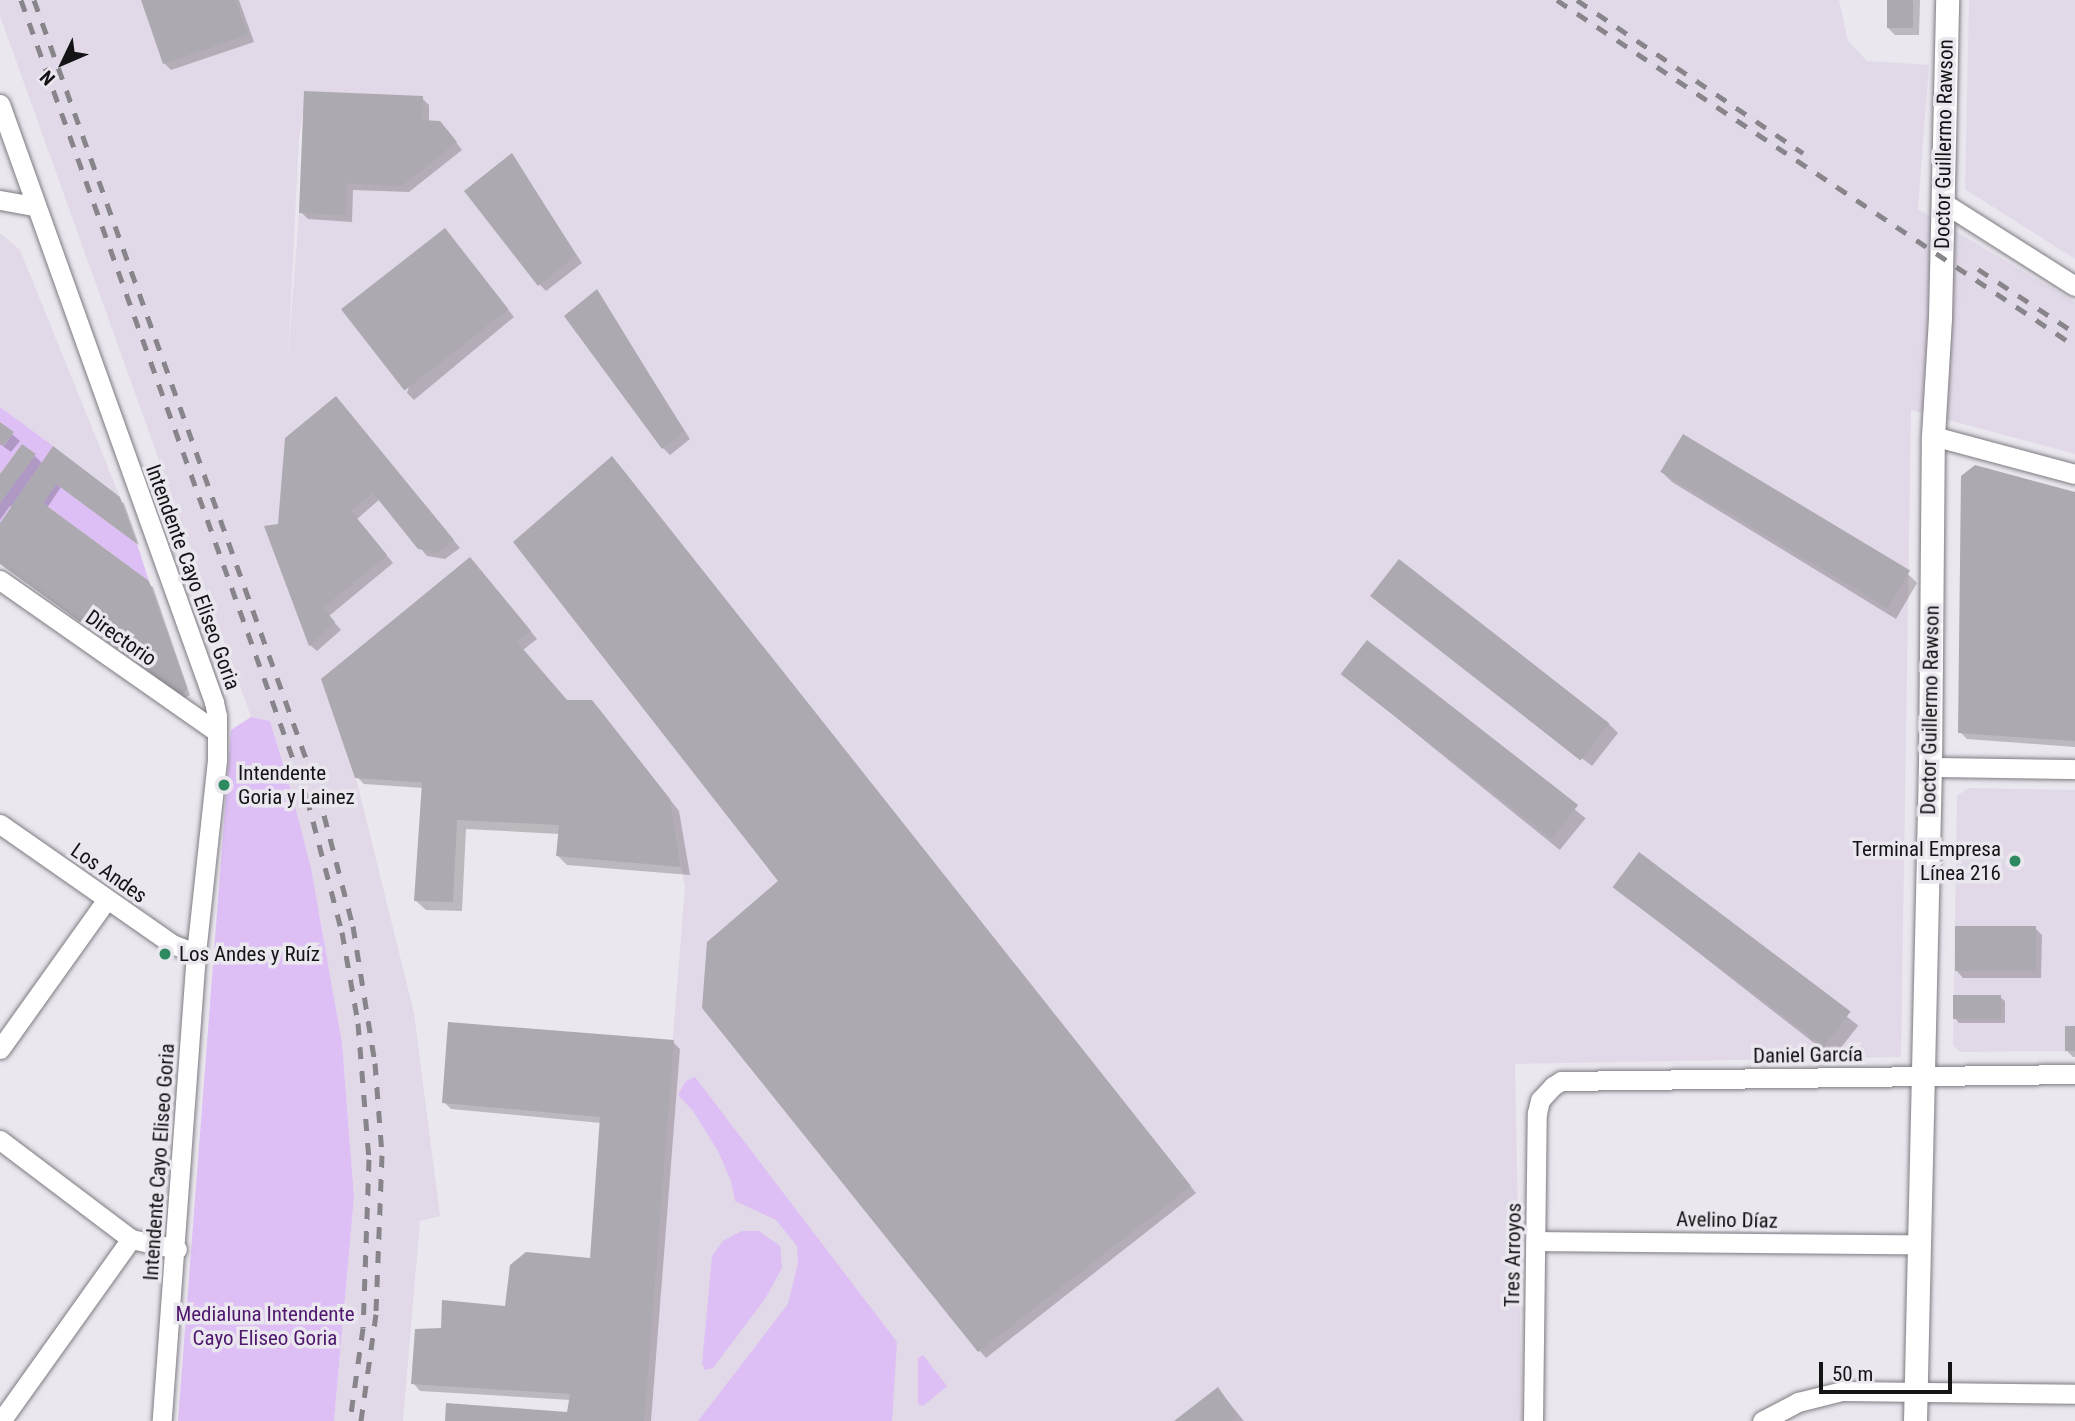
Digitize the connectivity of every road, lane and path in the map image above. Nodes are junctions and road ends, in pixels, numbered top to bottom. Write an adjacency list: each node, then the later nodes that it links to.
1 (1947, 0): 4 (street, Doctor Guillermo Rawson)
2 (0, 104): 5 (street, Intendente Cayo Eliseo Goria)
3 (0, 200): 5 (street)
4 (1944, 203): 6 (street); 7 (street, Doctor Guillermo Rawson)
5 (34, 206): 10 (street, Intendente Cayo Eliseo Goria)
6 (2075, 286)
7 (1933, 436): 8 (street); 11 (street, Doctor Guillermo Rawson)
8 (2075, 474)
9 (0, 580): 10 (street, Directorio)
10 (217, 732): 15 (street, Intendente Cayo Eliseo Goria)
11 (1930, 767): 12 (street); 18 (street, Doctor Guillermo Rawson)
12 (2075, 769)
13 (0, 824): 14 (street, Los Andes)
14 (107, 899): 15 (street, Los Andes); 16 (street)
15 (196, 953): 24 (street, Intendente Cayo Eliseo Goria)
16 (0, 1049)
17 (2075, 1074): 18 (street, Daniel García)
18 (1922, 1076): 19 (street, Daniel García); 23 (street, Doctor Guillermo Rawson)
19 (1546, 1091): 22 (street, Tres Arroyos)
20 (0, 1140): 21 (street)
21 (131, 1239): 24 (street); 27 (street)
22 (1537, 1241): 23 (street, Avelino Díaz); 29 (street, Tres Arroyos)
23 (1918, 1244): 25 (street, Doctor Guillermo Rawson)
24 (177, 1249): 28 (street, Intendente Cayo Eliseo Goria)
25 (1915, 1390): 26 (street); 30 (street); 31 (street, Doctor Guillermo Rawson)
26 (2075, 1394)
27 (1, 1421)
28 (162, 1421)
29 (1532, 1421)
30 (1762, 1421)
31 (1915, 1421)

